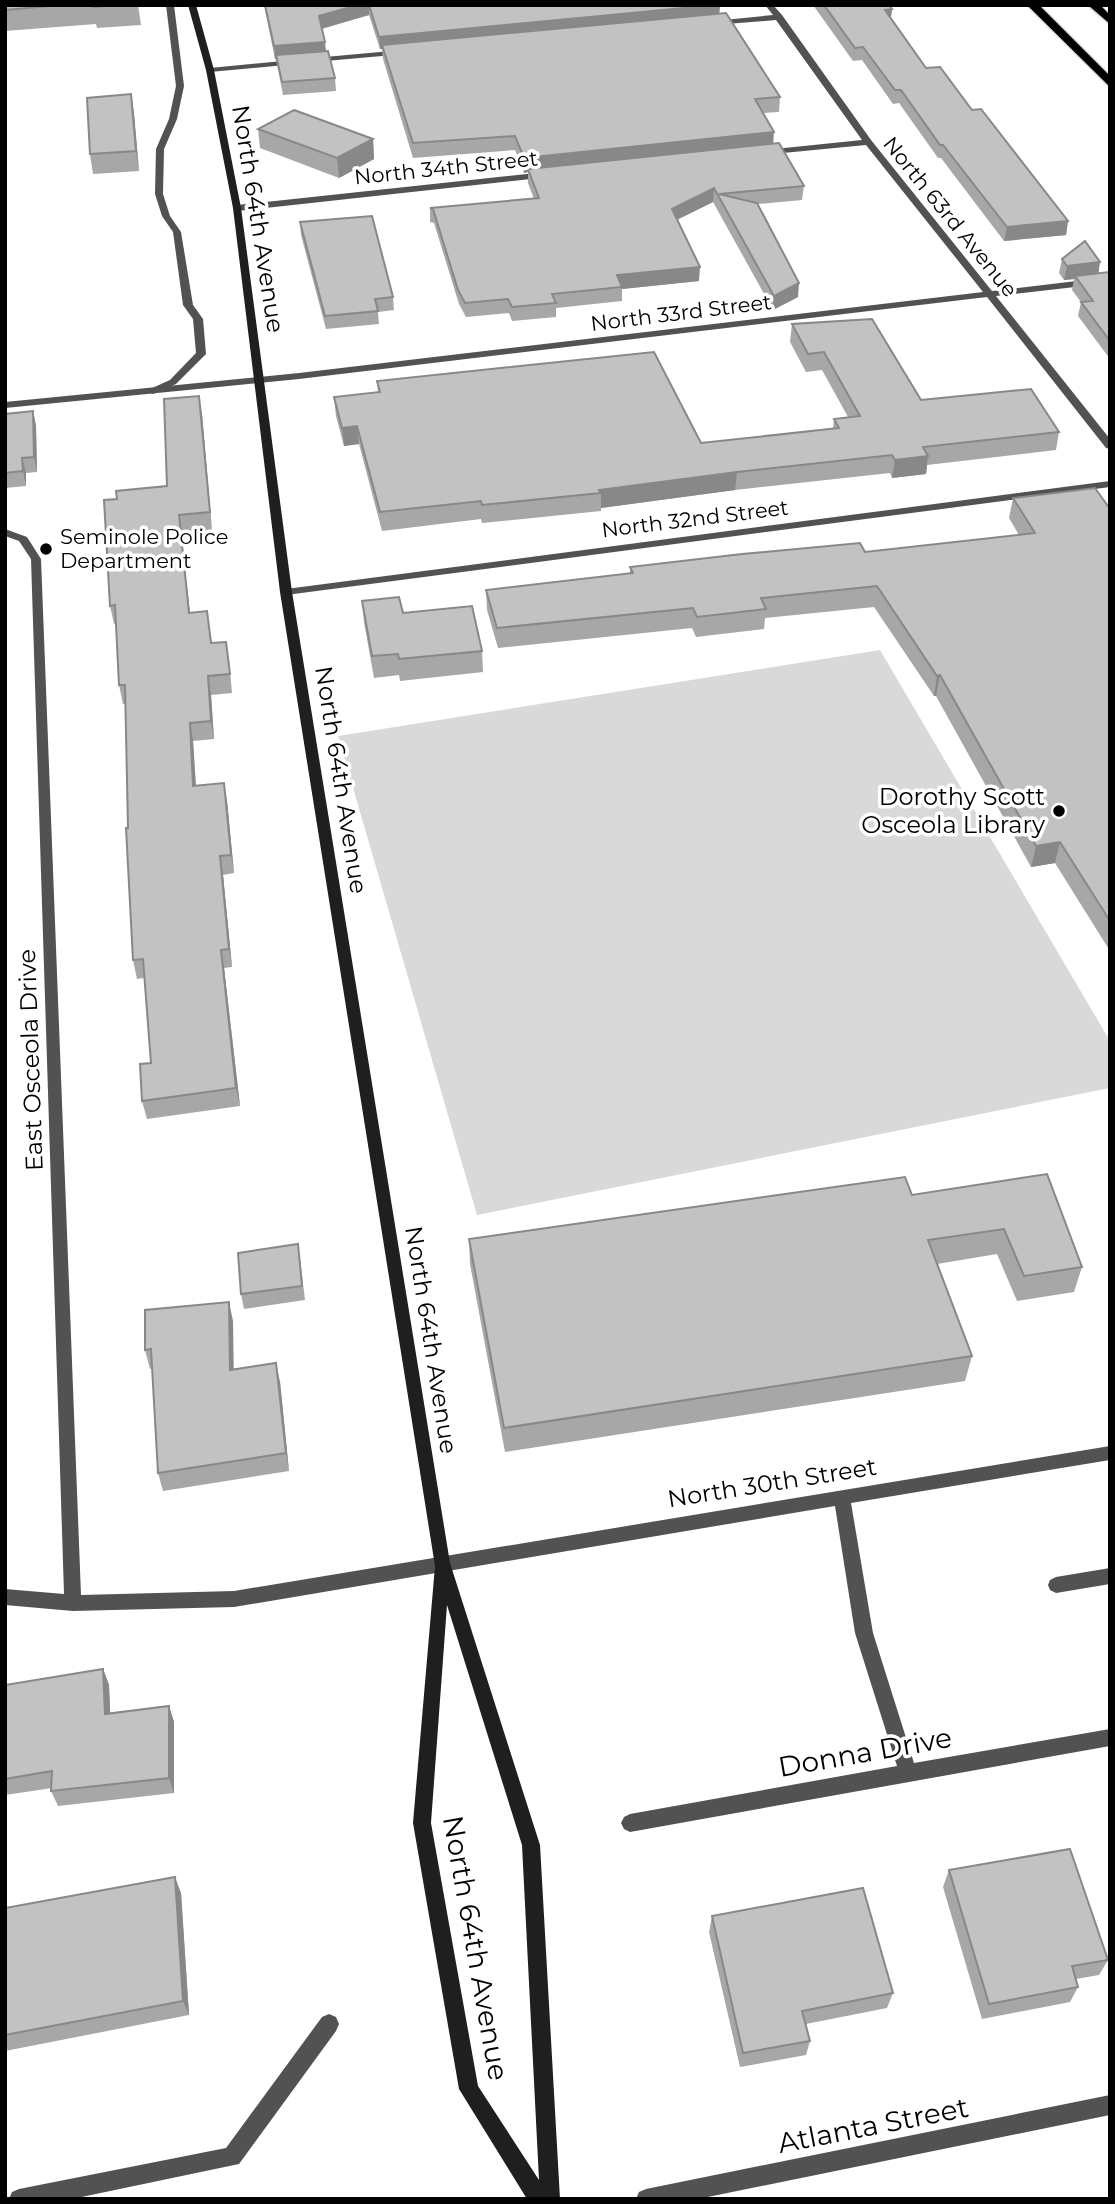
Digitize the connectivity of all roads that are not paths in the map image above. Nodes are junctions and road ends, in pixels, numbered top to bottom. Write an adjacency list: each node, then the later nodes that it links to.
1 (170, 5): 19 (street)
2 (192, 5): 10 (street, North 64th Avenue)
3 (769, 5): 6 (street, North 63rd Avenue)
4 (1032, 5): 11 (highway)
5 (1093, 5): 7 (highway)
6 (779, 17): 8 (street); 12 (street, North 63rd Avenue)
7 (1110, 21)
8 (710, 24)
9 (418, 51): 10 (street)
10 (210, 70): 15 (street, North 64th Avenue)
11 (1110, 83)
12 (868, 142): 13 (street); 17 (street, North 63rd Avenue)
13 (758, 153)
14 (552, 175): 15 (street, North 34th Street)
15 (237, 208): 18 (street, North 64th Avenue)
16 (1110, 280): 17 (street, North 33rd Street)
17 (990, 295): 18 (street, North 33rd Street); 21 (street, North 63rd Avenue)
18 (257, 381): 19 (street, North 33rd Street); 24 (street, North 64th Avenue)
19 (153, 391): 20 (street, North 33rd Street)
20 (5, 405)
21 (1110, 446)
22 (1110, 484): 24 (street, North 32nd Street)
23 (5, 532): 31 (street, East Osceola Drive)
24 (286, 592): 27 (street, North 64th Avenue)
25 (1110, 1453): 26 (street, North 30th Street)
26 (842, 1497): 27 (street, North 30th Street); 33 (street)
27 (442, 1563): 31 (street, North 30th Street); 38 (street, North 64th Avenue); 39 (street, North 64th Avenue)
28 (1110, 1576): 29 (street)
29 (1056, 1586)
30 (5, 1597): 31 (street, North 30th Street)
31 (73, 1603)
32 (1110, 1737): 33 (street, Donna Drive)
33 (908, 1773): 34 (street, Donna Drive)
34 (630, 1823)
35 (329, 2024): 37 (street)
36 (1110, 2105): 40 (street, Atlanta Street)
37 (19, 2199)
38 (539, 2199)
39 (550, 2199)
40 (646, 2199)

